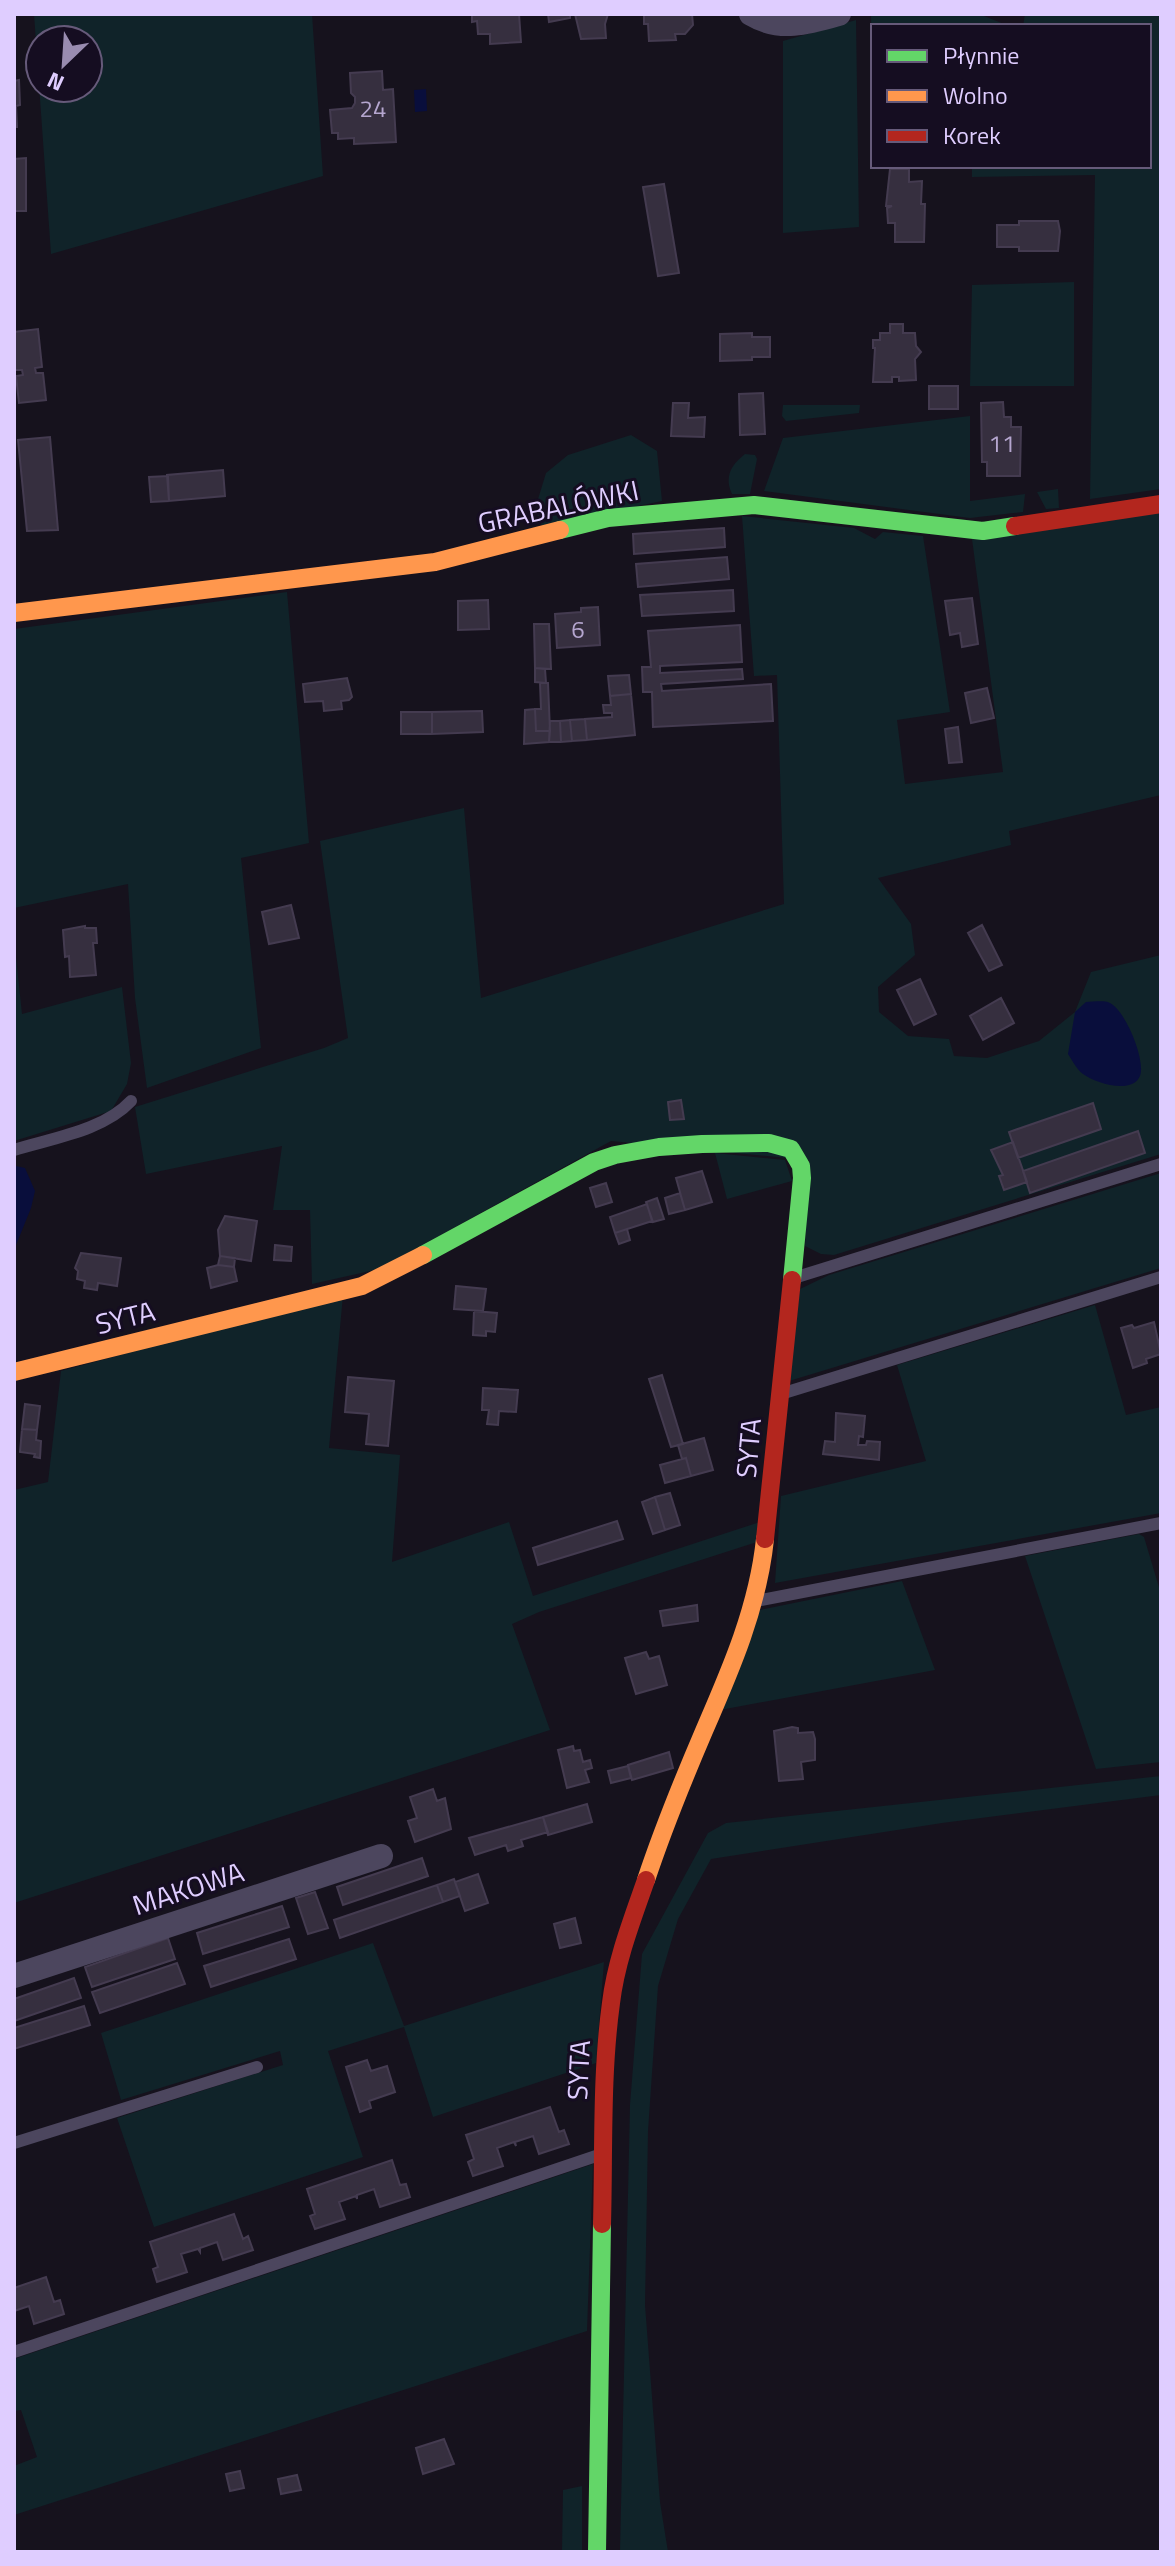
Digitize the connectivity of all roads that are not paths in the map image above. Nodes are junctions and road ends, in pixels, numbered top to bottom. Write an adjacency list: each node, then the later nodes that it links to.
1 (751, 14): 2 (street)
2 (839, 14)
3 (1161, 504): 4 (street, GRABALÓWKI)
4 (14, 613)
5 (131, 1101): 6 (lane)
6 (14, 1150)
7 (1161, 1164): 9 (lane)
8 (1161, 1277): 11 (lane)
9 (793, 1278): 10 (street, SYTA); 11 (street, SYTA)
10 (14, 1372)
11 (781, 1394): 13 (street, SYTA)
12 (1161, 1523): 13 (lane)
13 (754, 1601): 18 (street, SYTA)
14 (381, 1856): 15 (street, MAKOWA)
15 (14, 1976)
16 (257, 2067): 17 (lane)
17 (14, 2143)
18 (603, 2154): 19 (lane); 20 (street, SYTA)
19 (14, 2352)
20 (597, 2552)

